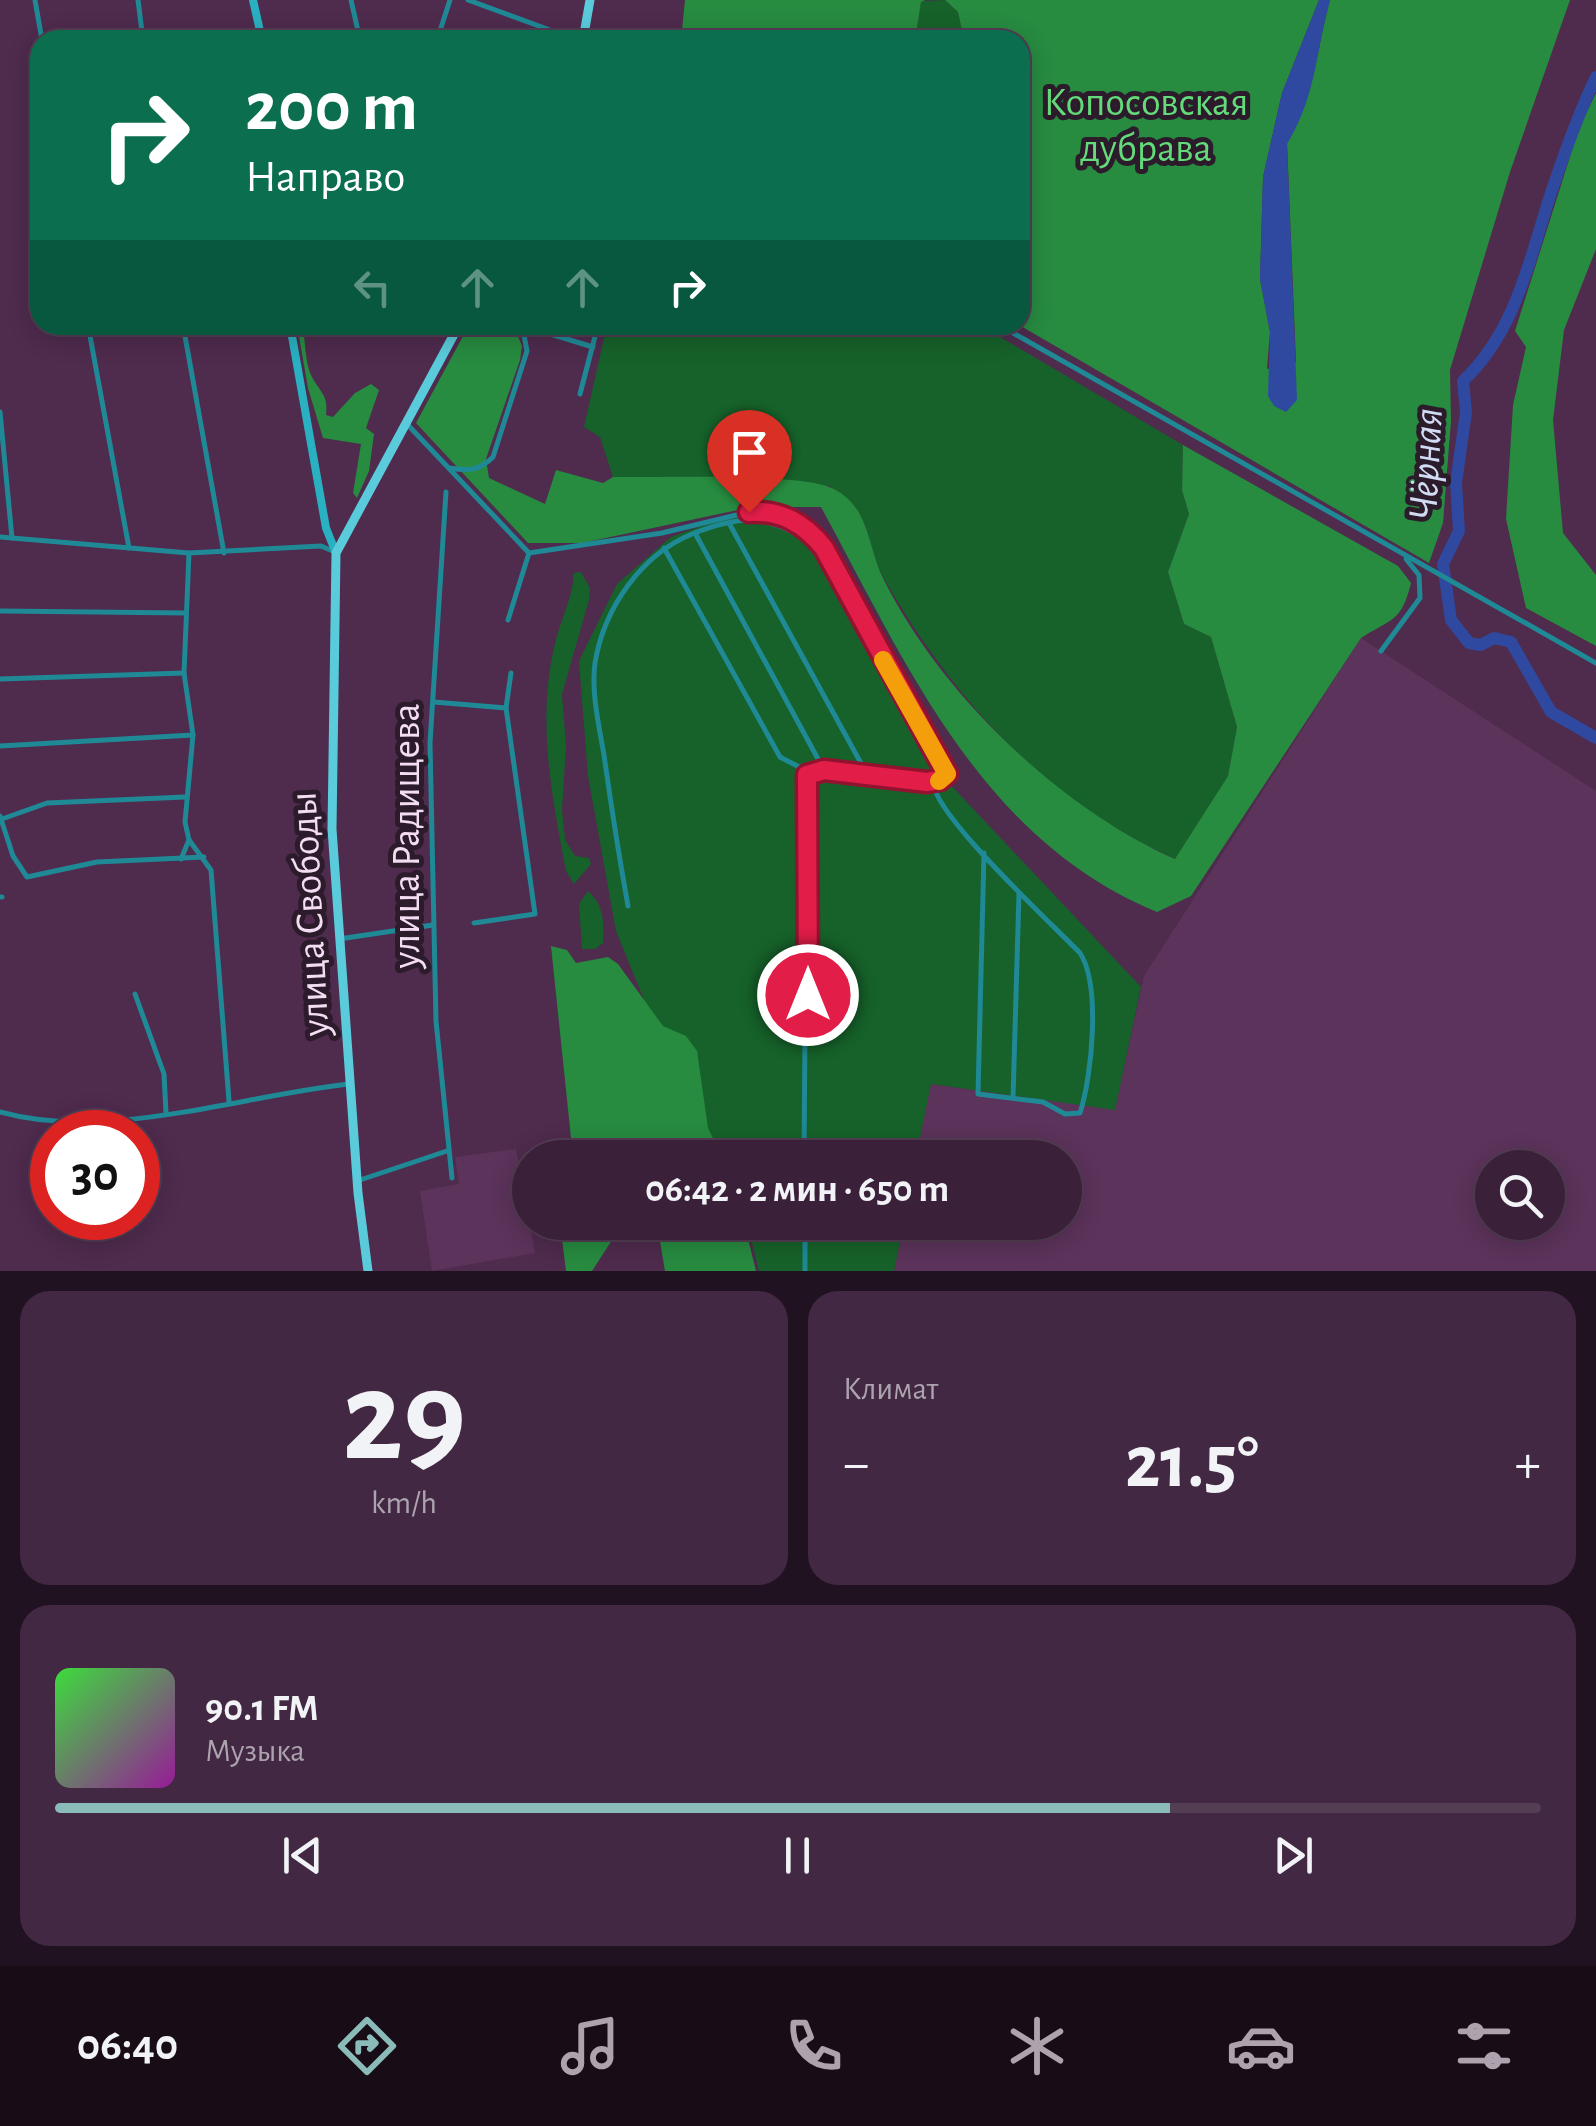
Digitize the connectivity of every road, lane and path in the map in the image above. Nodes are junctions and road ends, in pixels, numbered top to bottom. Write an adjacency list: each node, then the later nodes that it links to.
1 (35, 0): 8 (street)
2 (138, 0): 9 (street)
3 (255, 0): 10 (street)
4 (351, 0): 11 (street)
5 (450, 0): 12 (street)
6 (468, 0): 13 (street)
7 (590, 0): 14 (main road)
8 (40, 30)
9 (142, 30)
10 (260, 30)
11 (358, 30)
12 (440, 30)
13 (552, 30)
14 (582, 30)
15 (90, 335): 33 (street)
16 (185, 335): 36 (street)
17 (292, 335): 37 (street)
18 (453, 335): 26 (main road)
19 (523, 335): 27 (street)
20 (555, 335): 23 (street)
21 (596, 335): 23 (street)
22 (1016, 335): 39 (street)
23 (593, 346): 24 (street)
24 (580, 394)
25 (0, 412): 32 (street)
26 (406, 422): 27 (street); 37 (main road)
27 (448, 468): 38 (street)
28 (446, 492): 48 (street, улица Радищева)
29 (729, 523): 30 (street); 54 (street); 55 (street)
30 (694, 533): 34 (street); 52 (street)
31 (0, 537): 32 (street)
32 (12, 538): 33 (street)
33 (129, 548): 35 (street)
34 (664, 548): 53 (street); 63 (street)
35 (189, 553): 36 (street); 41 (street)
36 (224, 553): 37 (street)
37 (336, 553): 66 (main road, улица Свободы)
38 (529, 553): 42 (street); 55 (street)
39 (1404, 557): 43 (street); 44 (street)
40 (0, 611): 41 (street)
41 (186, 614): 45 (street)
42 (508, 620)
43 (1381, 651)
44 (1596, 663)
45 (184, 672): 47 (street); 50 (street)
46 (512, 673): 49 (street)
47 (0, 679)
48 (433, 702): 49 (street); 65 (street, улица Радищева)
49 (506, 708): 64 (street)
50 (193, 735): 51 (street); 56 (street)
51 (0, 746)
52 (824, 770): 53 (street); 54 (street)
53 (810, 772): 73 (street)
54 (868, 776): 55 (street)
55 (936, 781): 59 (street)
56 (185, 797): 57 (street); 58 (street)
57 (1, 818): 61 (street)
58 (189, 840): 60 (street); 61 (street)
59 (984, 853): 62 (street); 69 (street)
60 (204, 857): 61 (street); 70 (street)
61 (181, 859)
62 (1019, 890): 69 (street); 69 (street)
63 (628, 906)
64 (474, 923)
65 (432, 925): 66 (street); 74 (street, улица Радищева)
66 (340, 939): 68 (main road, улица Свободы)
67 (135, 994): 72 (street)
68 (349, 1084): 70 (street); 76 (main road, улица Свободы)
69 (1013, 1098)
70 (230, 1101): 72 (street)
71 (0, 1112): 72 (street)
72 (166, 1113)
73 (804, 1140)
74 (447, 1151): 75 (street, улица Радищева); 76 (street)
75 (452, 1178)
76 (357, 1181): 78 (main road, улица Свободы)
77 (805, 1240): 79 (street)
78 (368, 1271)
79 (805, 1271)

